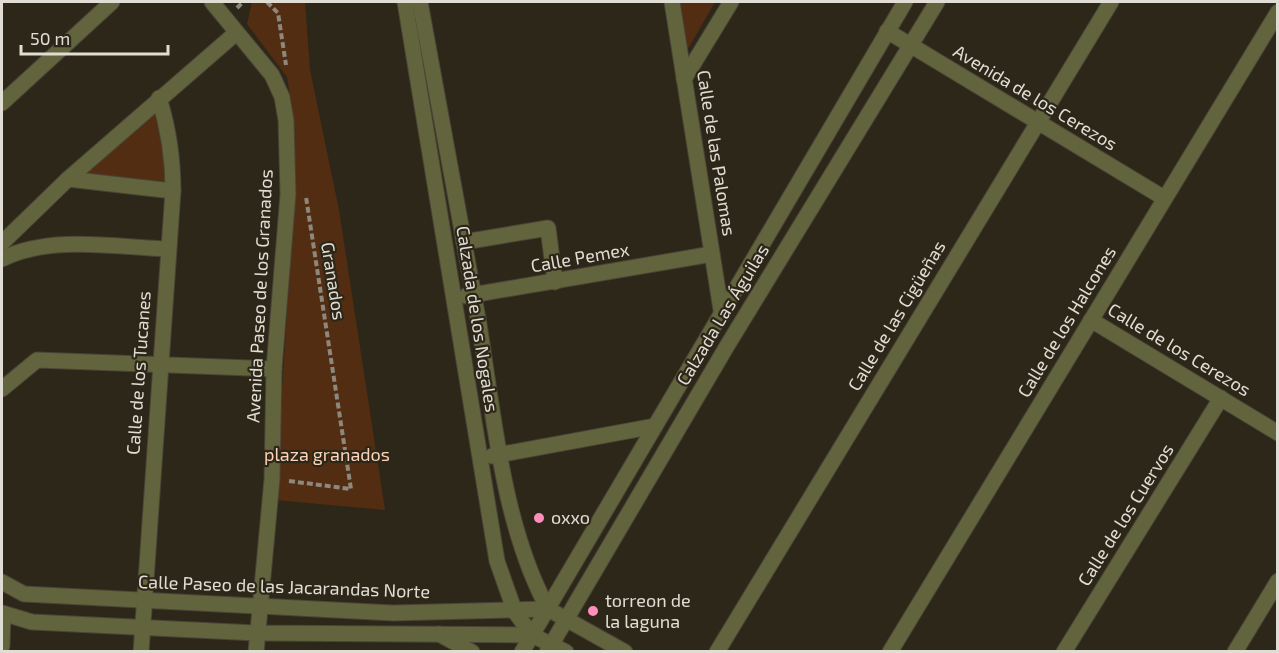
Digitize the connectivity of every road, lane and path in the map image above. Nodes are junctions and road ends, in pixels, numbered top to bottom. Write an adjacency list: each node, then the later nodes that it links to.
1 (112, 2): 18 (street)
2 (212, 2): 13 (street, Avenida Paseo de los Granados)
3 (267, 2): 15 (path)
4 (405, 2): 20 (street, Calzada de los Nogales)
5 (420, 2): 19 (street, Calzada de los Nogales)
6 (672, 2): 16 (street, Calle de las Palomas)
7 (731, 2): 16 (street)
8 (905, 2): 12 (street, Calzada Las Águilas)
9 (937, 2): 14 (street, Calzada Las Águilas)
10 (1111, 2): 21 (street, Calle de las Cigüeñas)
11 (1278, 12): 25 (street, Calle de los Halcones)
12 (887, 31): 14 (street, Avenida de los Cerezos); 34 (street, Calzada Las Águilas)
13 (236, 33): 17 (street); 38 (street, Avenida Paseo de los Granados)
14 (911, 45): 21 (street, Avenida de los Cerezos); 36 (street, Calzada Las Águilas)
15 (287, 71)
16 (684, 79): 29 (street, Calle de las Palomas)
17 (159, 99): 22 (street); 24 (street, Calle de los Tucanes)
18 (2, 103)
19 (440, 108): 20 (street); 26 (street, Calzada de los Nogales)
20 (423, 112): 33 (street, Calzada de los Nogales)
21 (1038, 122): 25 (street, Avenida de los Cerezos); 66 (street, Calle de las Cigüeñas)
22 (68, 179): 24 (street); 27 (street)
23 (305, 187): 45 (path, Granados)
24 (173, 191): 28 (street, Calle de los Tucanes)
25 (1164, 198): 35 (street, Calle de los Halcones)
26 (464, 242): 31 (street); 32 (street, Calzada de los Nogales)
27 (2, 243)
28 (167, 249): 30 (street); 37 (street, Calle de los Tucanes)
29 (712, 254): 31 (street, Calle Pemex); 34 (street, Calle de las Palomas)
30 (2, 259)
31 (555, 282): 32 (street, Calle Pemex)
32 (474, 295): 33 (street, Calle Pemex); 43 (street, Calzada de los Nogales)
33 (454, 297): 44 (street, Calzada de los Nogales)
34 (722, 314): 36 (street, Calle de las Palomas); 41 (street, Calzada Las Águilas)
35 (1091, 320): 40 (street, Calle de los Cerezos); 67 (street, Calle de los Halcones)
36 (727, 346): 53 (street, Calzada Las Águilas)
37 (159, 364): 38 (street); 39 (street); 48 (street, Calle de los Tucanes)
38 (274, 369): 45 (street, Avenida Paseo de los Granados)
39 (2, 389)
40 (1221, 398): 42 (street, Calle de los Cerezos); 68 (street, Calle de los Cuervos)
41 (655, 426): 43 (street); 50 (street, Calzada Las Águilas)
42 (1278, 433)
43 (501, 454): 44 (street); 50 (street, Calzada de los Nogales)
44 (480, 458): 51 (street, Calzada de los Nogales)
45 (272, 478): 49 (street, Avenida Paseo de los Granados)
46 (1278, 581): 69 (street)
47 (2, 582): 48 (street, Calle Paseo de las Jacarandas Norte)
48 (143, 601): 49 (street, Calle Paseo de las Jacarandas Norte); 54 (street, Calle de los Tucanes)
49 (259, 607): 51 (street, Calle Paseo de las Jacarandas Norte); 55 (street, Avenida Paseo de los Granados)
50 (548, 609): 51 (street, Calle Paseo de las Jacarandas Norte); 53 (street); 57 (street, Calzada Las Águilas)
51 (515, 612): 57 (street, Calzada de los Nogales)
52 (2, 614): 54 (street); 58 (street)
53 (566, 618): 59 (street, Calzada Las Águilas); 65 (street)
54 (142, 627): 55 (street); 60 (street, Calle de los Tucanes)
55 (258, 633): 56 (street); 61 (street, Avenida Paseo de los Granados)
56 (437, 633): 57 (street); 62 (street)
57 (532, 635): 59 (street); 63 (street, Calzada Las Águilas)
58 (2, 646)
59 (549, 647): 64 (street)
60 (141, 651)
61 (256, 651)
62 (472, 651)
63 (522, 651)
64 (566, 651)
65 (625, 651)
66 (717, 651)
67 (890, 651)
68 (1064, 651)
69 (1235, 651)

